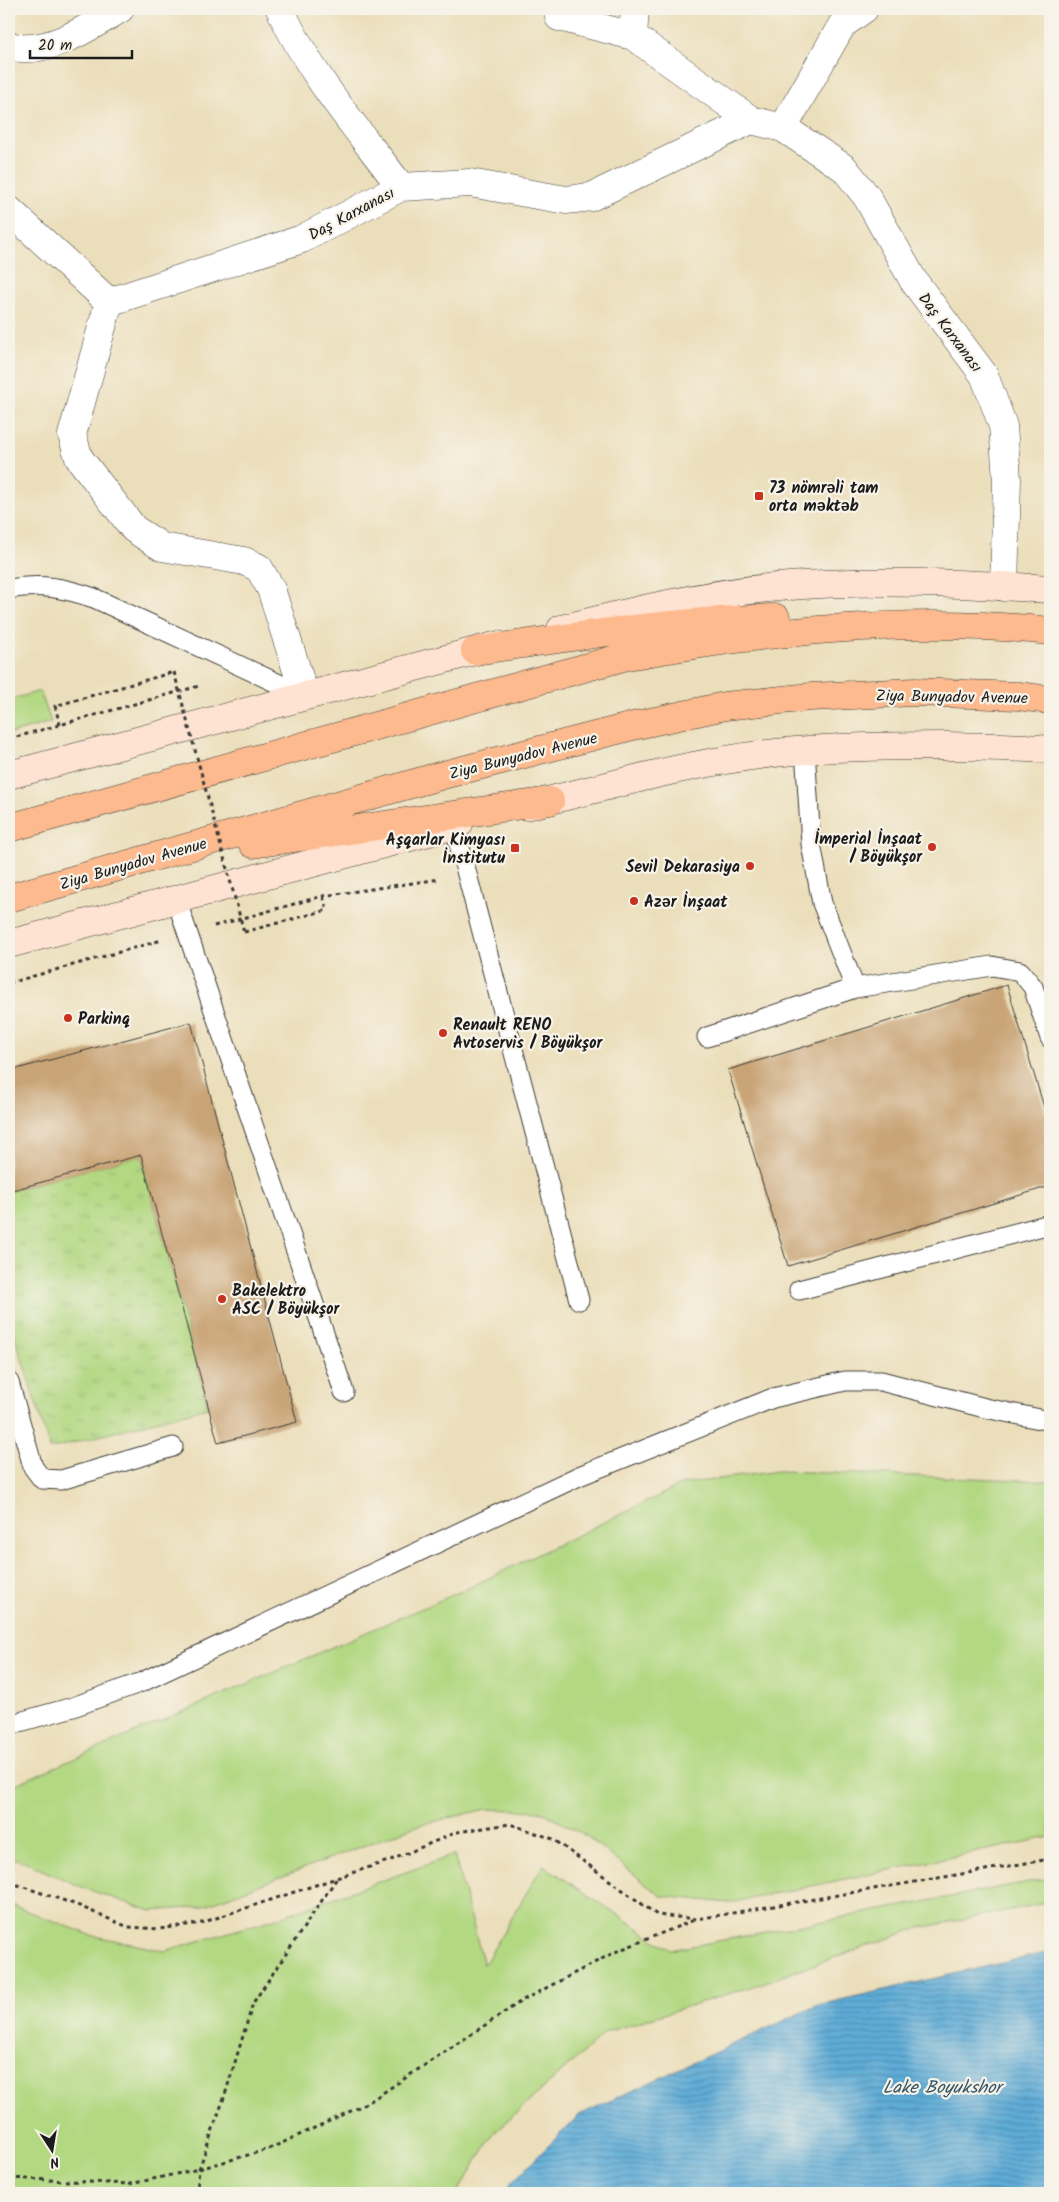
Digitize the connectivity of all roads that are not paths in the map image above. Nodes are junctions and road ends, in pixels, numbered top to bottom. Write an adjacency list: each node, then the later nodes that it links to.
1 (120, 9): 7 (street)
2 (280, 9): 10 (street)
3 (635, 9): 6 (street)
4 (864, 9): 9 (street)
5 (558, 17): 6 (street)
6 (633, 36): 8 (street, Daş Karxanası)
7 (9, 46)
8 (751, 120): 9 (street, Daş Karxanası); 10 (street, Daş Karxanası)
9 (783, 128): 13 (street, Daş Karxanası)
10 (401, 187): 12 (street, Daş Karxanası)
11 (9, 210): 12 (street)
12 (108, 302): 19 (street)
13 (1004, 587): 15 (main road); 18 (main road)
14 (9, 589): 19 (lane)
15 (1050, 589)
16 (912, 624): 17 (main road); 18 (main road); 28 (main road)
17 (1050, 631)
18 (474, 651): 19 (main road)
19 (305, 696): 23 (main road)
20 (1050, 700): 29 (main road, Ziya Bunyadov Avenue)
21 (805, 749): 22 (main road); 26 (main road); 33 (lane)
22 (1050, 750)
23 (94, 751): 24 (main road); 25 (main road)
24 (9, 775)
25 (9, 788)
26 (550, 801): 27 (main road); 29 (main road)
27 (454, 825): 31 (main road); 38 (lane)
28 (9, 828)
29 (143, 860): 30 (main road, Ziya Bunyadov Avenue)
30 (9, 898)
31 (176, 899): 32 (main road); 40 (lane)
32 (9, 944)
33 (855, 988): 34 (lane); 35 (lane)
34 (707, 1037)
35 (1050, 1038)
36 (1050, 1224): 37 (lane)
37 (799, 1290)
38 (579, 1300)
39 (9, 1382): 42 (lane)
40 (344, 1392)
41 (1050, 1420): 43 (lane)
42 (173, 1447)
43 (9, 1725)

